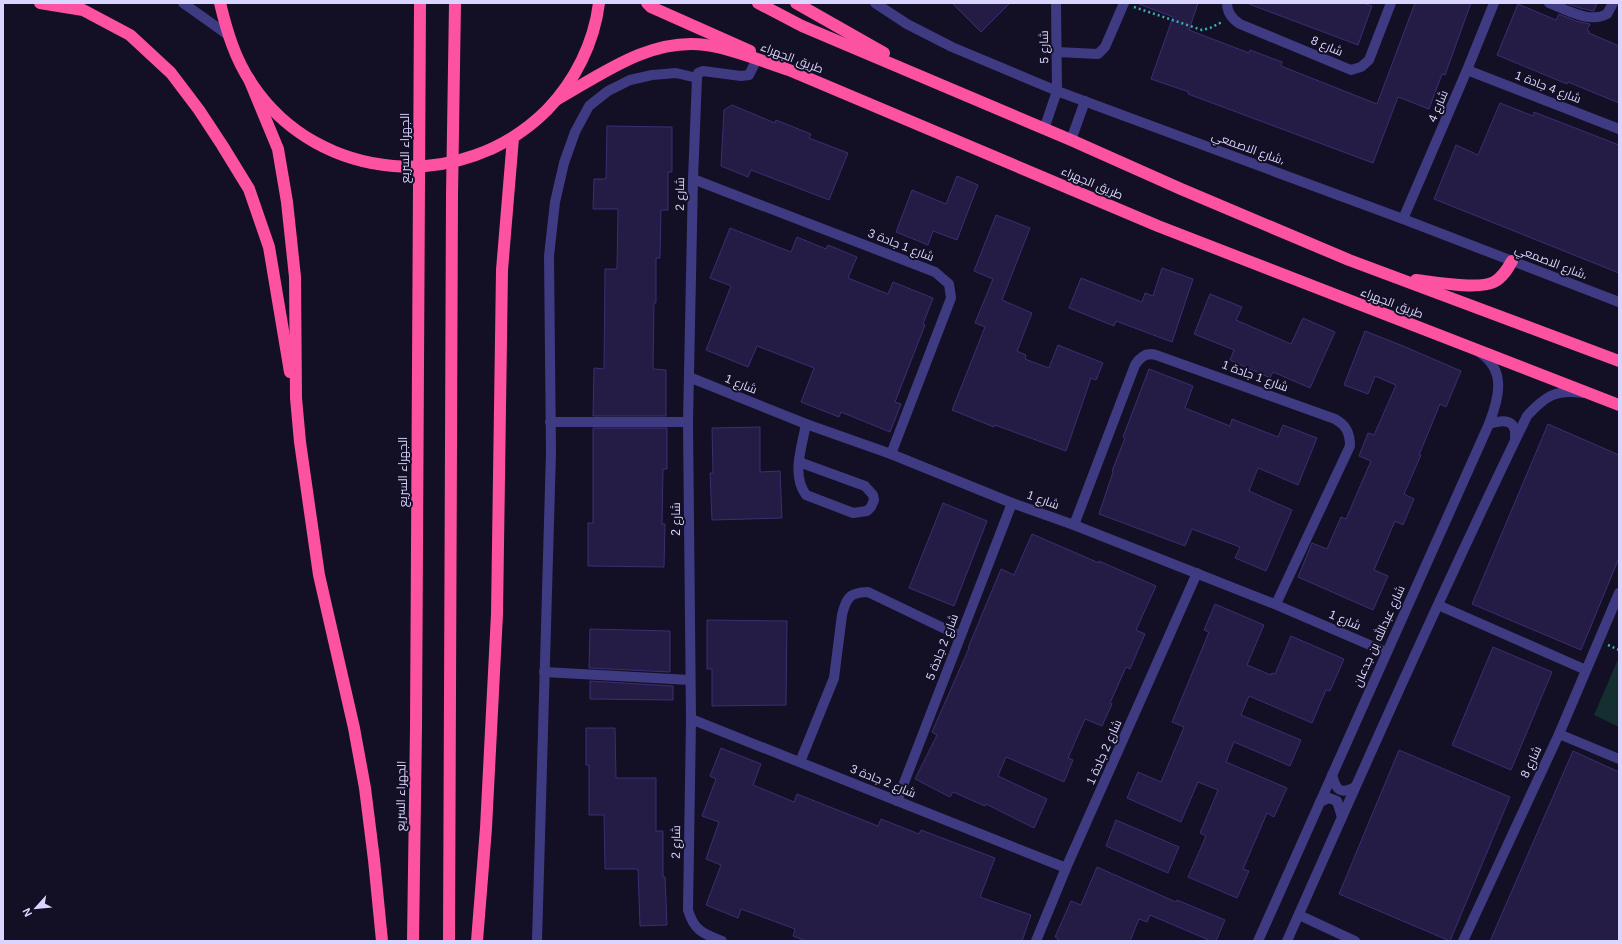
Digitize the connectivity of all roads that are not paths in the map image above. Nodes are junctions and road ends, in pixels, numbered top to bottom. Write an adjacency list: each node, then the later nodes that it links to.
1 (40, 3): 44 (highway)
2 (183, 3): 20 (street)
3 (220, 3): 20 (highway)
4 (420, 3): 76 (highway, الجهراء السريع)
5 (455, 3): 77 (highway)
6 (599, 3): 29 (highway)
7 (647, 3): 23 (highway)
8 (750, 3): 19 (highway)
9 (758, 3): 19 (highway)
10 (796, 3): 27 (highway)
11 (875, 3): 28 (street, شارع الاصمعي،)
12 (1056, 3): 21 (street, شارع 5)
13 (1227, 3): 14 (street, شارع 8)
14 (1391, 3)
15 (1494, 3): 24 (street, شارع 4)
16 (1549, 3): 17 (street)
17 (1613, 3)
18 (1124, 4): 21 (street)
19 (802, 26): 27 (highway)
20 (228, 35): 26 (highway)
21 (1057, 52): 28 (street, شارع 5)
22 (757, 59): 23 (highway, طريق الجهراء); 25 (street); 29 (highway, طريق الجهراء)
23 (789, 70): 40 (highway, طريق الجهراء)
24 (1467, 70): 32 (street, شارع 4 جادة 1); 36 (street, شارع 4)
25 (697, 78): 35 (street, شارع 2); 46 (street)
26 (249, 79): 33 (highway); 44 (highway)
27 (935, 82): 31 (highway)
28 (1057, 91): 30 (street, شارع الاصمعي،); 31 (street)
29 (556, 100): 33 (highway)
30 (1085, 101): 34 (street); 36 (street, شارع الاصمعي،)
31 (1044, 129): 34 (highway)
32 (1619, 129)
33 (513, 138): 78 (highway)
34 (1071, 140): 38 (highway)
35 (693, 179): 42 (street, شارع 2); 51 (street, شارع 1 جادة 3)
36 (1403, 219): 37 (street, شارع الاصمعي،)
37 (1512, 262): 38 (highway); 39 (street, شارع الاصمعي،)
38 (1400, 278): 41 (highway)
39 (1619, 302)
40 (1472, 348): 43 (highway, طريق الجهراء); 49 (street, شارع عبدالله بن جدعان)
41 (1619, 361)
42 (690, 377): 47 (street, شارع 2); 48 (street, شارع 1)
43 (1593, 395): 45 (highway, طريق الجهراء); 50 (street)
44 (296, 398): 75 (highway)
45 (1619, 405)
46 (550, 422): 47 (street); 62 (street)
47 (688, 422): 63 (street, شارع 2)
48 (806, 424): 51 (street, شارع 1); 52 (street)
49 (1489, 424): 50 (street); 60 (street, شارع عبدالله بن جدعان)
50 (1515, 441): 58 (street)
51 (891, 454): 53 (street, شارع 1)
52 (799, 462): 52 (street)
53 (1012, 503): 54 (street, شارع 1); 59 (street, شارع 2 جادة 5)
54 (1074, 525): 55 (street, شارع 1); 57 (street, شارع 1 جادة 1)
55 (1197, 573): 57 (street, شارع 1); 73 (street, شارع 2 جادة 1)
56 (1619, 593): 61 (street, شارع 8)
57 (1276, 604): 60 (street, شارع 1)
58 (1438, 605): 61 (street); 69 (street)
59 (960, 636): 67 (street); 70 (street, شارع 2 جادة 5)
60 (1386, 652): 68 (street, شارع عبدالله بن جدعان)
61 (1586, 670): 65 (street, شارع 8)
62 (544, 672): 63 (street); 79 (street)
63 (690, 680): 64 (street, شارع 2)
64 (690, 719): 67 (street, شارع 2 جادة 3); 80 (street, شارع 2)
65 (1559, 734): 66 (street); 85 (street, شارع 8)
66 (1619, 759)
67 (800, 762): 70 (street, شارع 2 جادة 3)
68 (1332, 775): 69 (street); 71 (street, شارع عبدالله بن جدعان)
69 (1355, 787): 72 (street)
70 (897, 801): 73 (street, شارع 2 جادة 3)
71 (1320, 802): 72 (street); 82 (street, شارع عبدالله بن جدعان)
72 (1342, 817): 74 (street)
73 (1066, 868): 81 (street, شارع 2 جادة 1)
74 (1299, 915): 83 (street); 84 (street)
75 (382, 941)
76 (413, 941)
77 (449, 941)
78 (477, 941)
79 (537, 941)
80 (722, 941)
81 (1036, 941)
82 (1258, 941)
83 (1287, 941)
84 (1355, 941)
85 (1463, 941)

